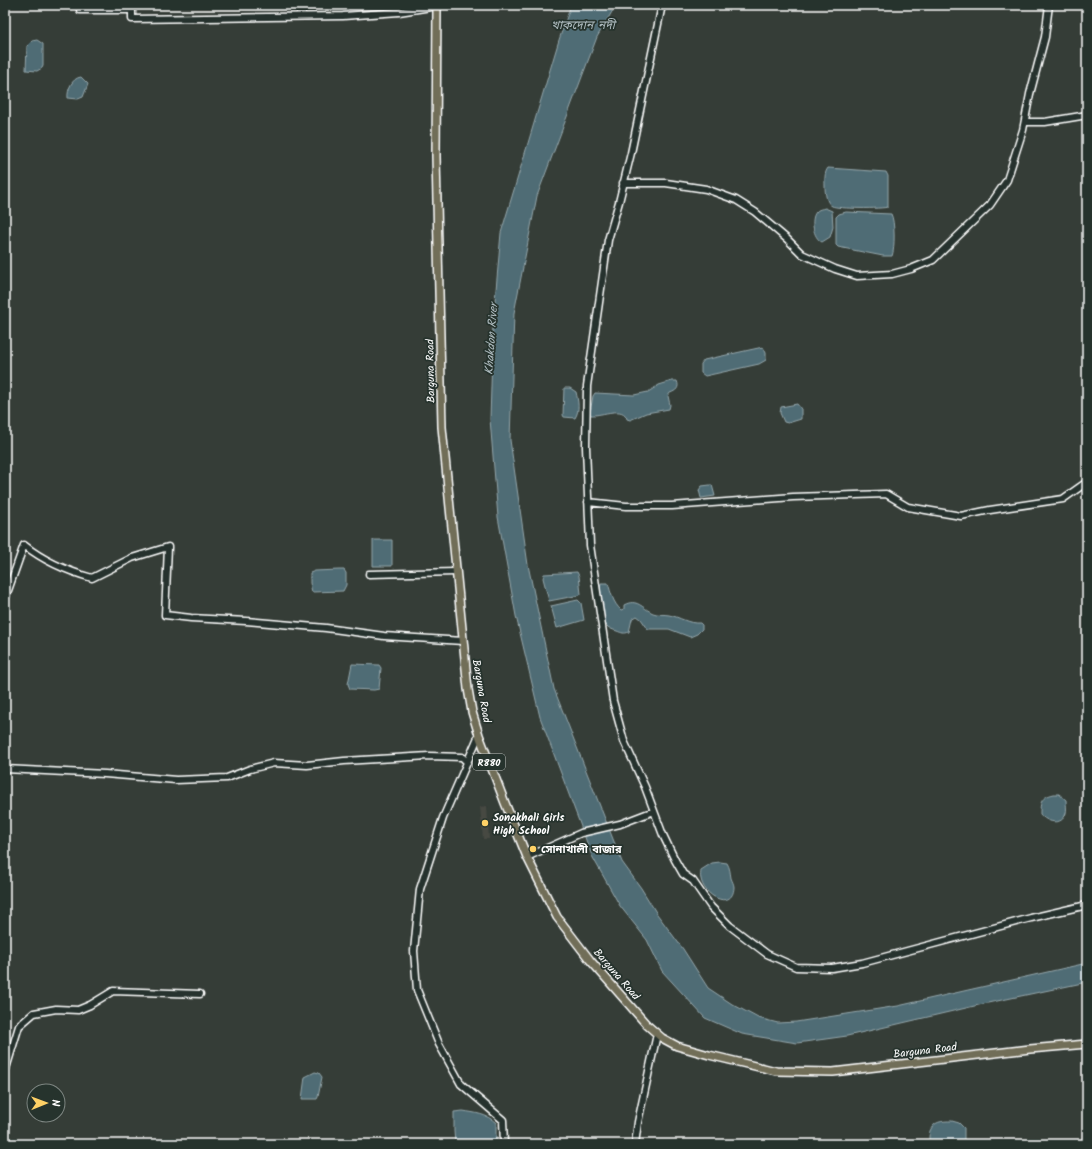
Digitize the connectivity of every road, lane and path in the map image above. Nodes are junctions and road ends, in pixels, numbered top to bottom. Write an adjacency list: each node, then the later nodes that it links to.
1 (80, 5): 2 (street)
2 (437, 5): 10 (main road, Barguna Road / R880)
3 (662, 5): 7 (street)
4 (1049, 5): 6 (street)
5 (1087, 115): 6 (street)
6 (1024, 122): 7 (street)
7 (623, 183): 9 (street)
8 (1087, 482): 9 (street)
9 (588, 502): 17 (street)
10 (456, 572): 11 (street); 13 (main road, Barguna Road / R880)
11 (369, 574)
12 (5, 599): 13 (street)
13 (463, 641): 14 (main road, Barguna Road / R880)
14 (479, 735): 15 (street); 18 (main road, Barguna Road / R880)
15 (467, 762): 16 (street); 25 (street)
16 (5, 769)
17 (654, 811): 18 (street); 19 (street)
18 (526, 857): 21 (main road, Barguna Road / R880)
19 (1087, 905)
20 (200, 994): 23 (street)
21 (657, 1034): 22 (main road, Barguna Road / R880); 26 (street)
22 (1087, 1044)
23 (8, 1053): 24 (street)
24 (5, 1072)
25 (504, 1144)
26 (635, 1144)

